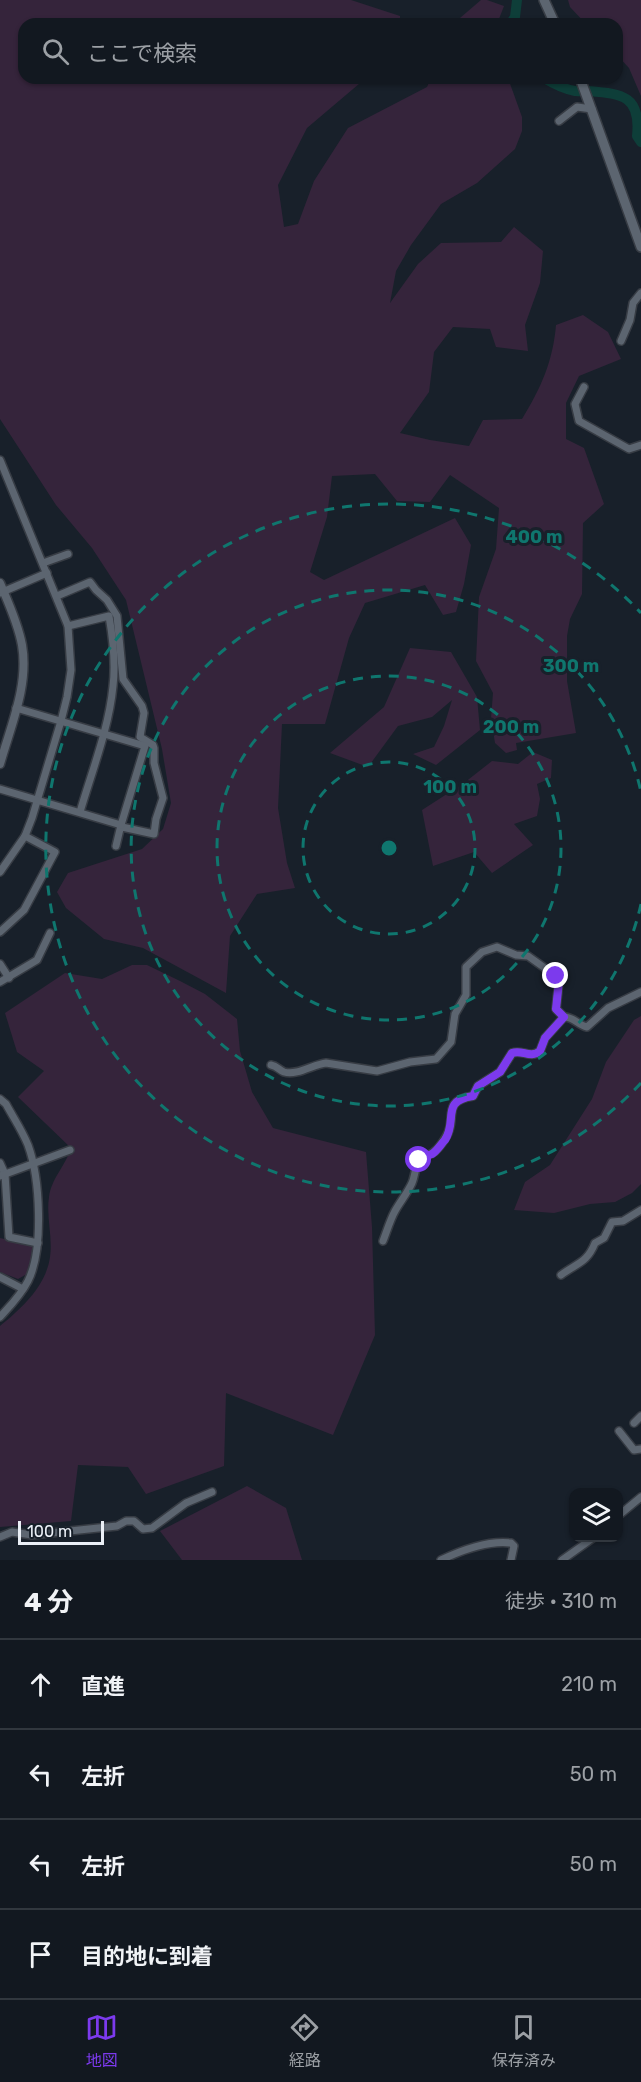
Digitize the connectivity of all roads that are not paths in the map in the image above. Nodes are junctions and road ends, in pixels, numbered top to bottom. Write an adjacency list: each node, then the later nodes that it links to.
1 (544, 0): 2 (main road)
2 (552, 18)
3 (582, 84): 4 (main road)
4 (592, 109): 5 (street); 6 (main road)
5 (559, 121)
6 (641, 247)
7 (641, 293): 8 (street)
8 (621, 341)
9 (584, 387): 11 (street)
10 (641, 445): 11 (street)
11 (629, 449): 12 (street)
12 (641, 453)
13 (0, 460): 15 (street)
14 (68, 554): 15 (street)
15 (44, 563): 16 (street)
16 (47, 573): 17 (street); 18 (street)
17 (1, 589): 20 (street)
18 (57, 596): 19 (street); 28 (street)
19 (68, 626): 21 (street); 22 (street)
20 (16, 708): 21 (street); 23 (street)
21 (61, 721): 22 (street); 26 (street)
22 (103, 733): 27 (street); 28 (street)
23 (3, 741): 24 (street)
24 (0, 764)
25 (0, 789): 26 (street)
26 (38, 800): 27 (street); 29 (street)
27 (80, 812): 28 (street)
28 (121, 825): 30 (street)
29 (25, 836): 31 (street); 32 (street)
30 (116, 846)
31 (0, 872)
32 (0, 932)
33 (50, 933): 35 (street)
34 (0, 964): 35 (street)
35 (9, 978): 36 (street)
36 (0, 982)
37 (641, 992): 38 (street)
38 (564, 1017): 39 (street); 46 (street)
39 (272, 1065)
40 (0, 1099): 43 (street)
41 (70, 1150): 43 (street)
42 (0, 1163): 44 (street)
43 (33, 1163): 44 (street); 47 (street)
44 (2, 1175): 47 (street)
45 (641, 1210): 48 (street)
46 (383, 1242)
47 (38, 1243): 50 (street)
48 (561, 1275)
49 (0, 1277): 50 (street)
50 (23, 1288): 51 (street)
51 (0, 1317)
52 (641, 1416): 53 (street)
53 (634, 1423)
54 (620, 1431): 55 (street)
55 (641, 1449)
56 (212, 1492): 59 (street)
57 (641, 1497): 58 (street)
58 (623, 1512)
59 (0, 1537)
60 (587, 1542): 63 (street)
61 (441, 1560): 62 (street)
62 (512, 1560)
63 (562, 1560)

